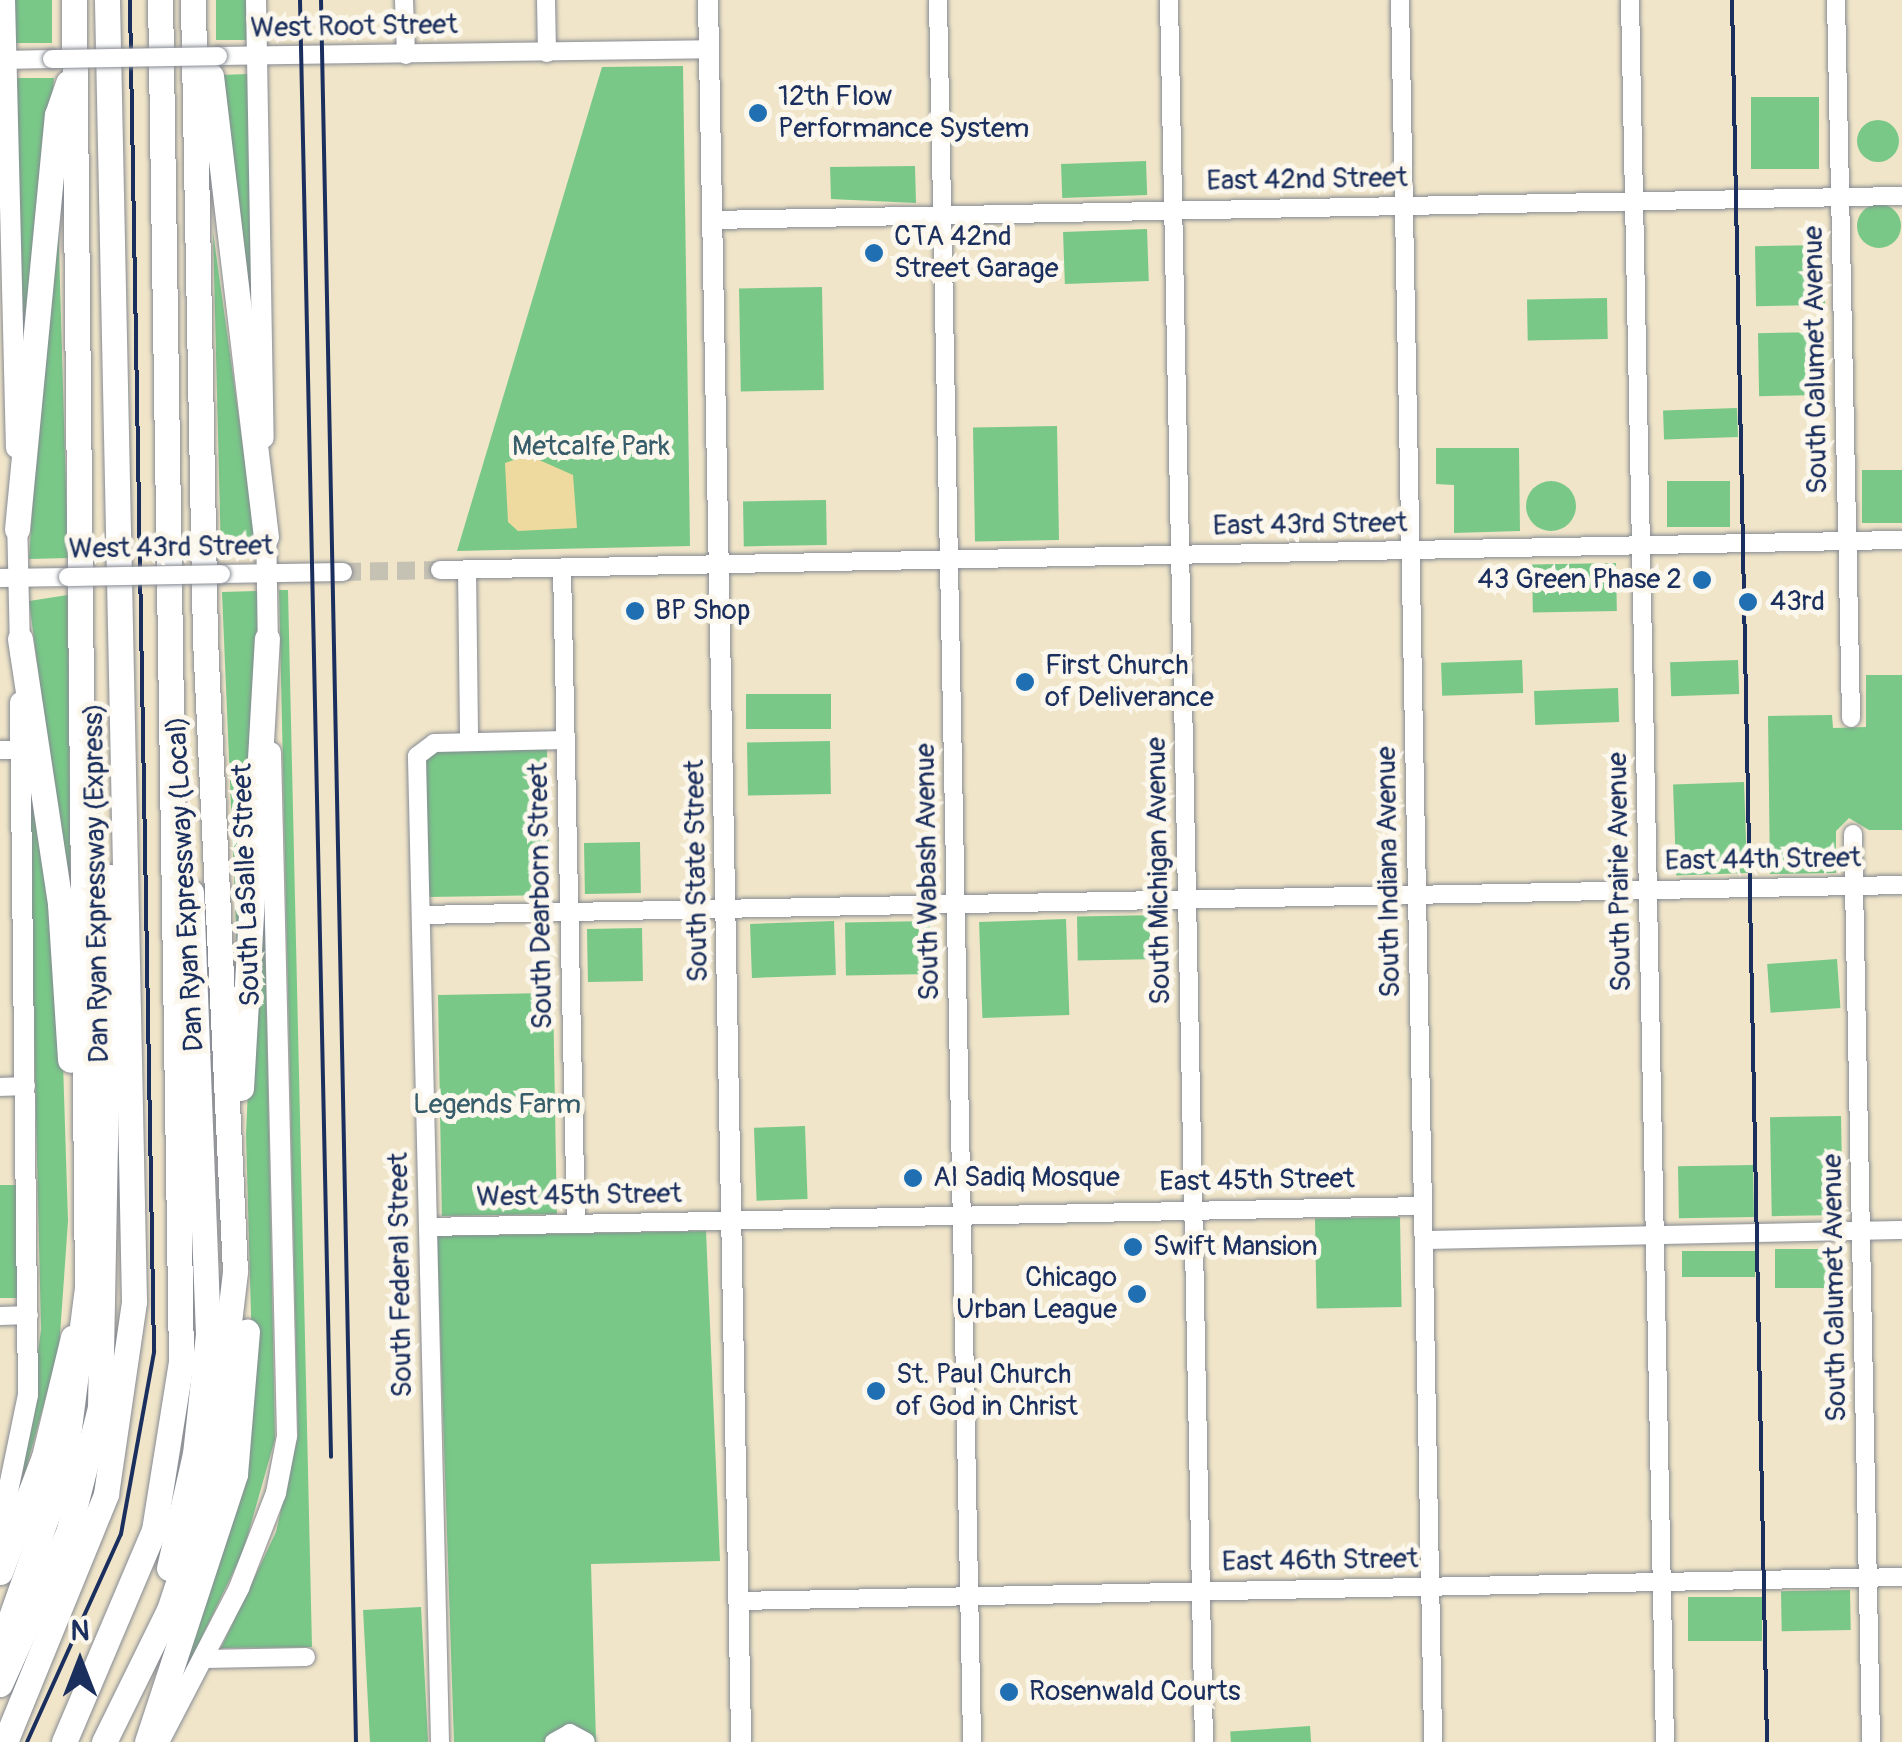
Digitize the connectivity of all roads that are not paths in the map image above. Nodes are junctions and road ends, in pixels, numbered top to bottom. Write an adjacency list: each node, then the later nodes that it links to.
1 (5, 0): 20 (main road)
2 (74, 0): 21 (highway)
3 (107, 0): 50 (highway, Dan Ryan Expressway (Express))
4 (160, 0): 46 (highway)
5 (193, 0): 64 (highway, Dan Ryan Expressway (Local))
6 (203, 0): 30 (highway)
7 (256, 0): 19 (main road, South LaSalle Street)
8 (404, 0): 18 (street)
9 (546, 0): 17 (street)
10 (708, 0): 16 (main road, South State Street)
11 (938, 0): 27 (street, South Wabash Avenue)
12 (1169, 0): 26 (street, South Michigan Avenue)
13 (1400, 0): 25 (street, South Indiana Avenue)
14 (1630, 0): 24 (street, South Prairie Avenue)
15 (1836, 0): 23 (street, South Calumet Avenue)
16 (708, 49): 17 (street, West Root Street); 28 (main road, South State Street)
17 (547, 53): 18 (street, West Root Street)
18 (406, 54): 19 (street, West Root Street)
19 (257, 56): 21 (street, West Root Street, bridge); 30 (main road, South LaSalle Street)
20 (3, 60): 21 (street, West Root Street); 29 (main road)
21 (63, 62): 29 (highway); 66 (highway)
22 (1902, 196): 23 (street, East 42nd Street)
23 (1840, 197): 24 (street, East 42nd Street); 32 (street, South Calumet Avenue)
24 (1634, 201): 25 (street, East 42nd Street); 33 (street, South Prairie Avenue)
25 (1404, 206): 26 (street, East 42nd Street); 34 (street, South Indiana Avenue)
26 (1174, 210): 27 (street, East 42nd Street); 35 (street, South Michigan Avenue)
27 (942, 215): 28 (street, East 42nd Street); 36 (street, South Wabash Avenue)
28 (712, 220): 37 (main road, South State Street)
29 (17, 529): 43 (main road)
30 (266, 537): 42 (main road, South LaSalle Street)
31 (1902, 540): 32 (street, East 43rd Street)
32 (1847, 541): 33 (street, East 43rd Street); 47 (street, South Calumet Avenue)
33 (1641, 546): 34 (street, East 43rd Street); 55 (street, South Prairie Avenue)
34 (1410, 550): 35 (street, East 43rd Street); 56 (street, South Indiana Avenue)
35 (1182, 555): 36 (street, East 43rd Street); 57 (street, South Michigan Avenue)
36 (949, 560): 37 (street, East 43rd Street); 58 (street, South Wabash Avenue)
37 (719, 565): 38 (street); 59 (main road, South State Street)
38 (562, 568): 39 (street); 48 (street, South Dearborn Street)
39 (467, 569): 40 (street); 49 (street)
40 (440, 570)
41 (343, 572): 42 (street, West 43rd Street)
42 (266, 574): 43 (street, West 43rd Street, bridge); 45 (main road, South LaSalle Street)
43 (8, 578): 44 (main road)
44 (20, 639): 51 (main road); 66 (highway)
45 (268, 639): 64 (highway); 92 (main road, South LaSalle Street)
46 (171, 672): 94 (highway); 96 (highway)
47 (1851, 718)
48 (566, 740): 49 (street); 60 (street, South Dearborn Street)
49 (469, 742): 61 (street, South Federal Street)
50 (124, 748): 93 (highway); 95 (highway, Dan Ryan Expressway (Express))
51 (10, 750): 62 (main road)
52 (1853, 834): 54 (street, South Calumet Avenue)
53 (1902, 885): 54 (street, East 44th Street)
54 (1853, 886): 55 (street, East 44th Street); 73 (street, South Calumet Avenue)
55 (1648, 890): 56 (street, East 44th Street); 74 (street, South Prairie Avenue)
56 (1417, 894): 57 (street, East 44th Street); 65 (street, South Indiana Avenue)
57 (1186, 899): 58 (street, East 44th Street); 67 (street, South Michigan Avenue)
58 (956, 904): 59 (street, East 44th Street); 68 (street, South Wabash Avenue)
59 (725, 908): 60 (street, East 44th Street); 69 (main road, South State Street)
60 (569, 912): 61 (street, East 44th Street); 70 (street, South Dearborn Street)
61 (421, 915): 71 (street, South Federal Street)
62 (26, 1086): 63 (street); 78 (main road)
63 (0, 1087)
64 (232, 1162): 76 (highway, Dan Ryan Expressway (Local))
65 (1423, 1206): 67 (street, East 45th Street); 75 (street, South Indiana Avenue)
66 (86, 1207): 77 (highway)
67 (1193, 1210): 68 (street, East 45th Street); 87 (street, South Michigan Avenue)
68 (962, 1214): 69 (street, East 45th Street); 88 (street, South Wabash Avenue)
69 (731, 1218): 70 (street, West 45th Street); 89 (main road, South State Street)
70 (576, 1224): 71 (street, West 45th Street)
71 (428, 1227): 99 (street, South Federal Street)
72 (1902, 1230): 73 (street)
73 (1862, 1231): 74 (street); 84 (street, South Calumet Avenue)
74 (1655, 1236): 75 (street); 85 (street, South Prairie Avenue)
75 (1424, 1240): 86 (street, South Indiana Avenue)
76 (235, 1271): 94 (highway, Dan Ryan Expressway (Local)); 97 (highway)
77 (87, 1288): 82 (highway); 90 (highway)
78 (29, 1315): 79 (street); 80 (main road)
79 (0, 1316)
80 (8, 1462): 81 (main road)
81 (0, 1530)
82 (0, 1572)
83 (1902, 1577): 84 (street, East 46th Street)
84 (1868, 1578): 85 (street, East 46th Street); 107 (street, South Calumet Avenue)
85 (1662, 1582): 86 (street, East 46th Street); 106 (street, South Prairie Avenue)
86 (1430, 1586): 87 (street, East 46th Street); 105 (street, South Indiana Avenue)
87 (1200, 1591): 88 (street, East 46th Street); 104 (street, South Michigan Avenue)
88 (969, 1596): 89 (street, East 46th Street); 103 (street, South Wabash Avenue)
89 (738, 1601): 102 (main road, South State Street)
90 (0, 1648)
91 (306, 1657): 92 (street)
92 (204, 1658): 98 (main road, South LaSalle Street)
93 (0, 1684)
94 (107, 1737)
95 (5, 1742)
96 (64, 1742)
97 (147, 1742)
98 (160, 1742)
99 (440, 1742)
100 (554, 1742): 101 (street)
101 (586, 1742)
102 (741, 1742)
103 (972, 1742)
104 (1204, 1742)
105 (1434, 1742)
106 (1665, 1742)
107 (1872, 1742)

